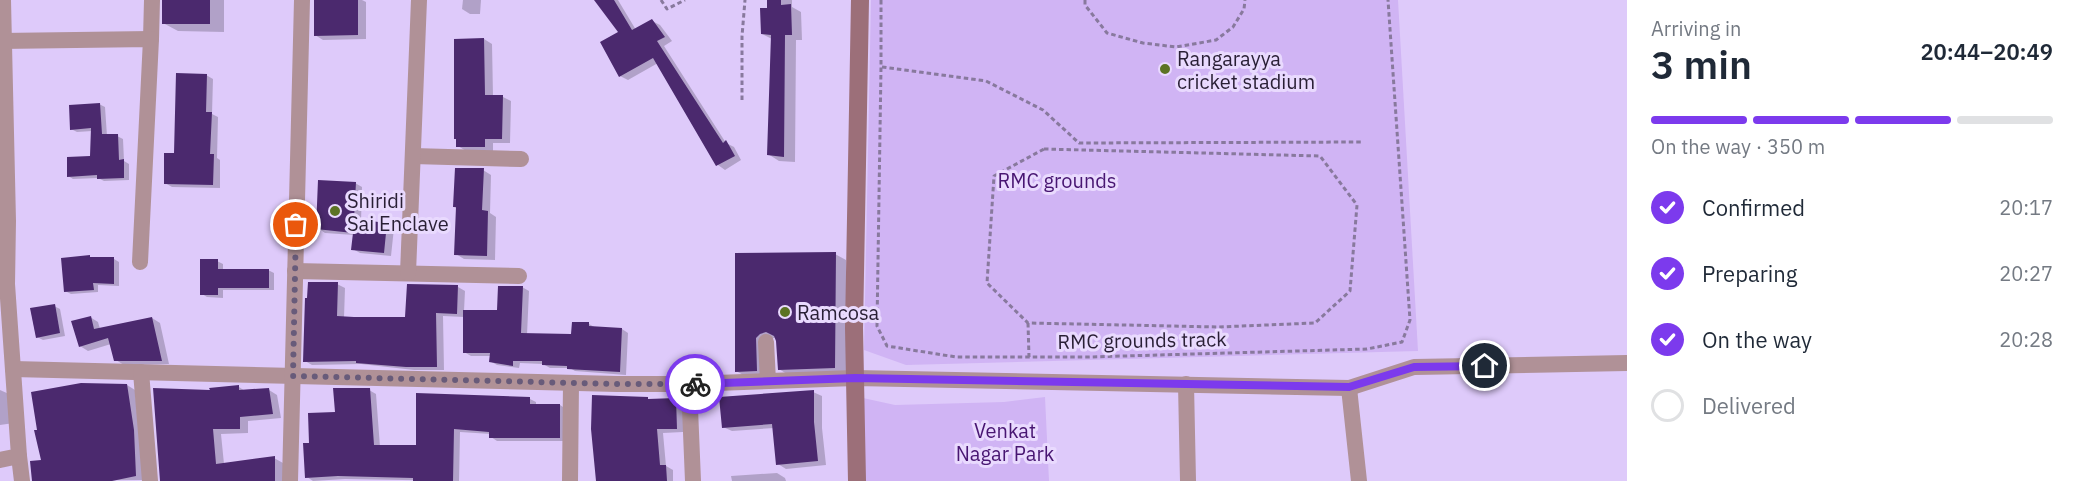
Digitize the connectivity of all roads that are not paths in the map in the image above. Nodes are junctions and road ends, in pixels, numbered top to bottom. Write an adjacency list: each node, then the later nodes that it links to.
1 (3, 0): 7 (street)
2 (152, 0): 6 (street)
3 (302, 0): 12 (street)
4 (419, 0): 8 (street)
5 (860, 0): 21 (street)
6 (151, 39): 7 (street); 11 (street)
7 (1, 41): 10 (street)
8 (413, 156): 9 (street); 13 (street)
9 (521, 159)
10 (3, 176): 15 (street)
11 (140, 262)
12 (295, 271): 13 (street); 20 (street)
13 (408, 273): 14 (street)
14 (519, 276)
15 (5, 342): 18 (street)
16 (766, 342): 22 (street)
17 (1627, 363): 26 (street)
18 (13, 369): 19 (street); 27 (street)
19 (141, 372): 20 (street); 30 (street)
20 (293, 376): 23 (street); 31 (street)
21 (855, 378): 22 (street); 25 (street); 34 (street)
22 (768, 381): 24 (street)
23 (571, 383): 24 (street); 32 (street)
24 (689, 384): 33 (street)
25 (1186, 384): 26 (street); 35 (street)
26 (1349, 387): 36 (street)
27 (19, 456): 28 (street); 29 (street)
28 (0, 460)
29 (21, 481)
30 (150, 481)
31 (290, 481)
32 (570, 481)
33 (693, 481)
34 (857, 481)
35 (1188, 481)
36 (1359, 481)

